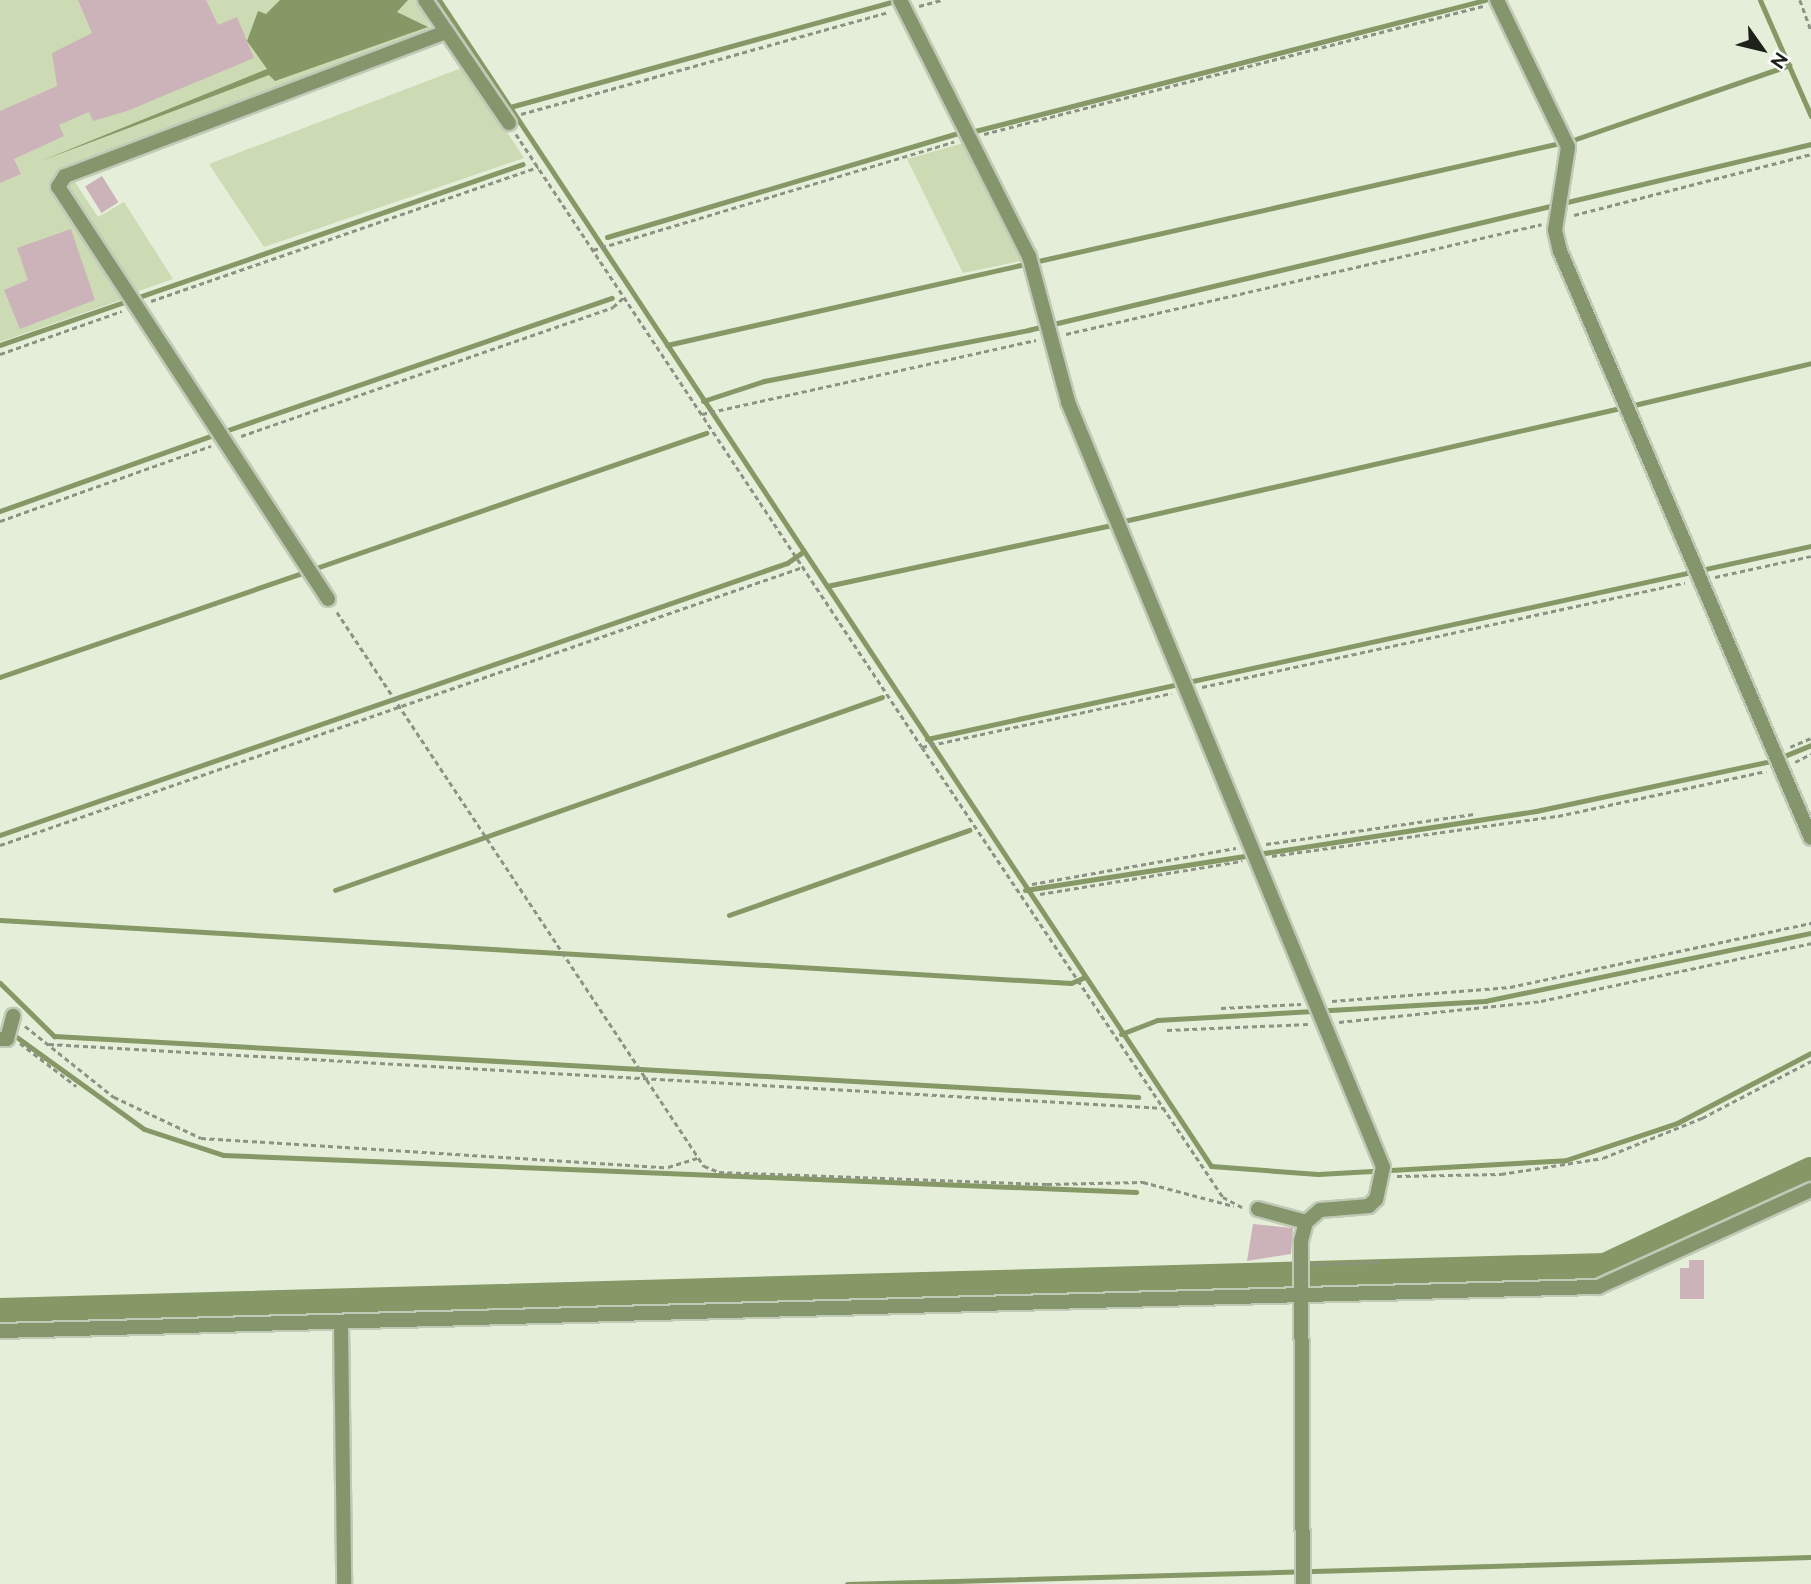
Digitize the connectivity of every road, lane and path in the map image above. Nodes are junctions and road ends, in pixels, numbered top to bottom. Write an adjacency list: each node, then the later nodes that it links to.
1 (425, 0): 7 (street)
2 (942, 0): 5 (path)
3 (1800, 0): 6 (path)
4 (1497, 1): 9 (path); 12 (street)
5 (903, 5): 8 (path); 9 (street)
6 (1811, 31)
7 (447, 32): 8 (street); 15 (street)
8 (515, 119): 11 (path)
9 (970, 138): 13 (path); 16 (street)
10 (1811, 154): 12 (path)
11 (538, 167): 13 (path); 15 (path)
12 (1558, 210): 16 (path); 23 (street)
13 (595, 249): 14 (path)
14 (624, 297): 18 (path); 19 (path)
15 (132, 301): 17 (path); 19 (street)
16 (1045, 331): 18 (path); 25 (street)
17 (0, 354)
18 (704, 413): 22 (path)
19 (225, 441): 20 (path); 24 (street)
20 (0, 521)
21 (1811, 556): 23 (path)
22 (802, 567): 26 (path); 28 (path)
23 (1700, 573): 25 (path); 30 (street)
24 (328, 599): 26 (path)
25 (1185, 685): 28 (path); 34 (street)
26 (398, 704): 33 (path); 45 (path)
27 (1811, 738): 30 (path)
28 (922, 747): 47 (path)
29 (1811, 754): 30 (path)
30 (1780, 760): 32 (street); 34 (path)
31 (1474, 814): 34 (path)
32 (1811, 838)
33 (0, 845)
34 (1253, 852): 35 (path); 36 (path); 40 (street)
35 (1032, 884)
36 (1040, 894)
37 (1811, 923): 40 (path)
38 (1811, 943): 40 (path)
39 (1221, 1008): 40 (path)
40 (1318, 1013): 41 (path); 49 (street)
41 (1167, 1030)
42 (7, 1032): 43 (path); 46 (path)
43 (48, 1044): 45 (path); 48 (path)
44 (1811, 1061): 49 (path)
45 (640, 1072): 47 (path); 48 (path)
46 (76, 1086)
47 (1164, 1108): 51 (path)
48 (698, 1158): 51 (path)
49 (1384, 1174): 53 (street)
50 (1811, 1190): 56 (street)
51 (1234, 1206): 52 (path)
52 (1258, 1209): 53 (street)
53 (1306, 1222): 55 (street)
54 (1379, 1262): 55 (path)
55 (1301, 1267): 56 (street)
56 (1302, 1291): 57 (street); 59 (street)
57 (341, 1323): 58 (street); 60 (street)
58 (0, 1331)
59 (1303, 1576)
60 (344, 1584)

